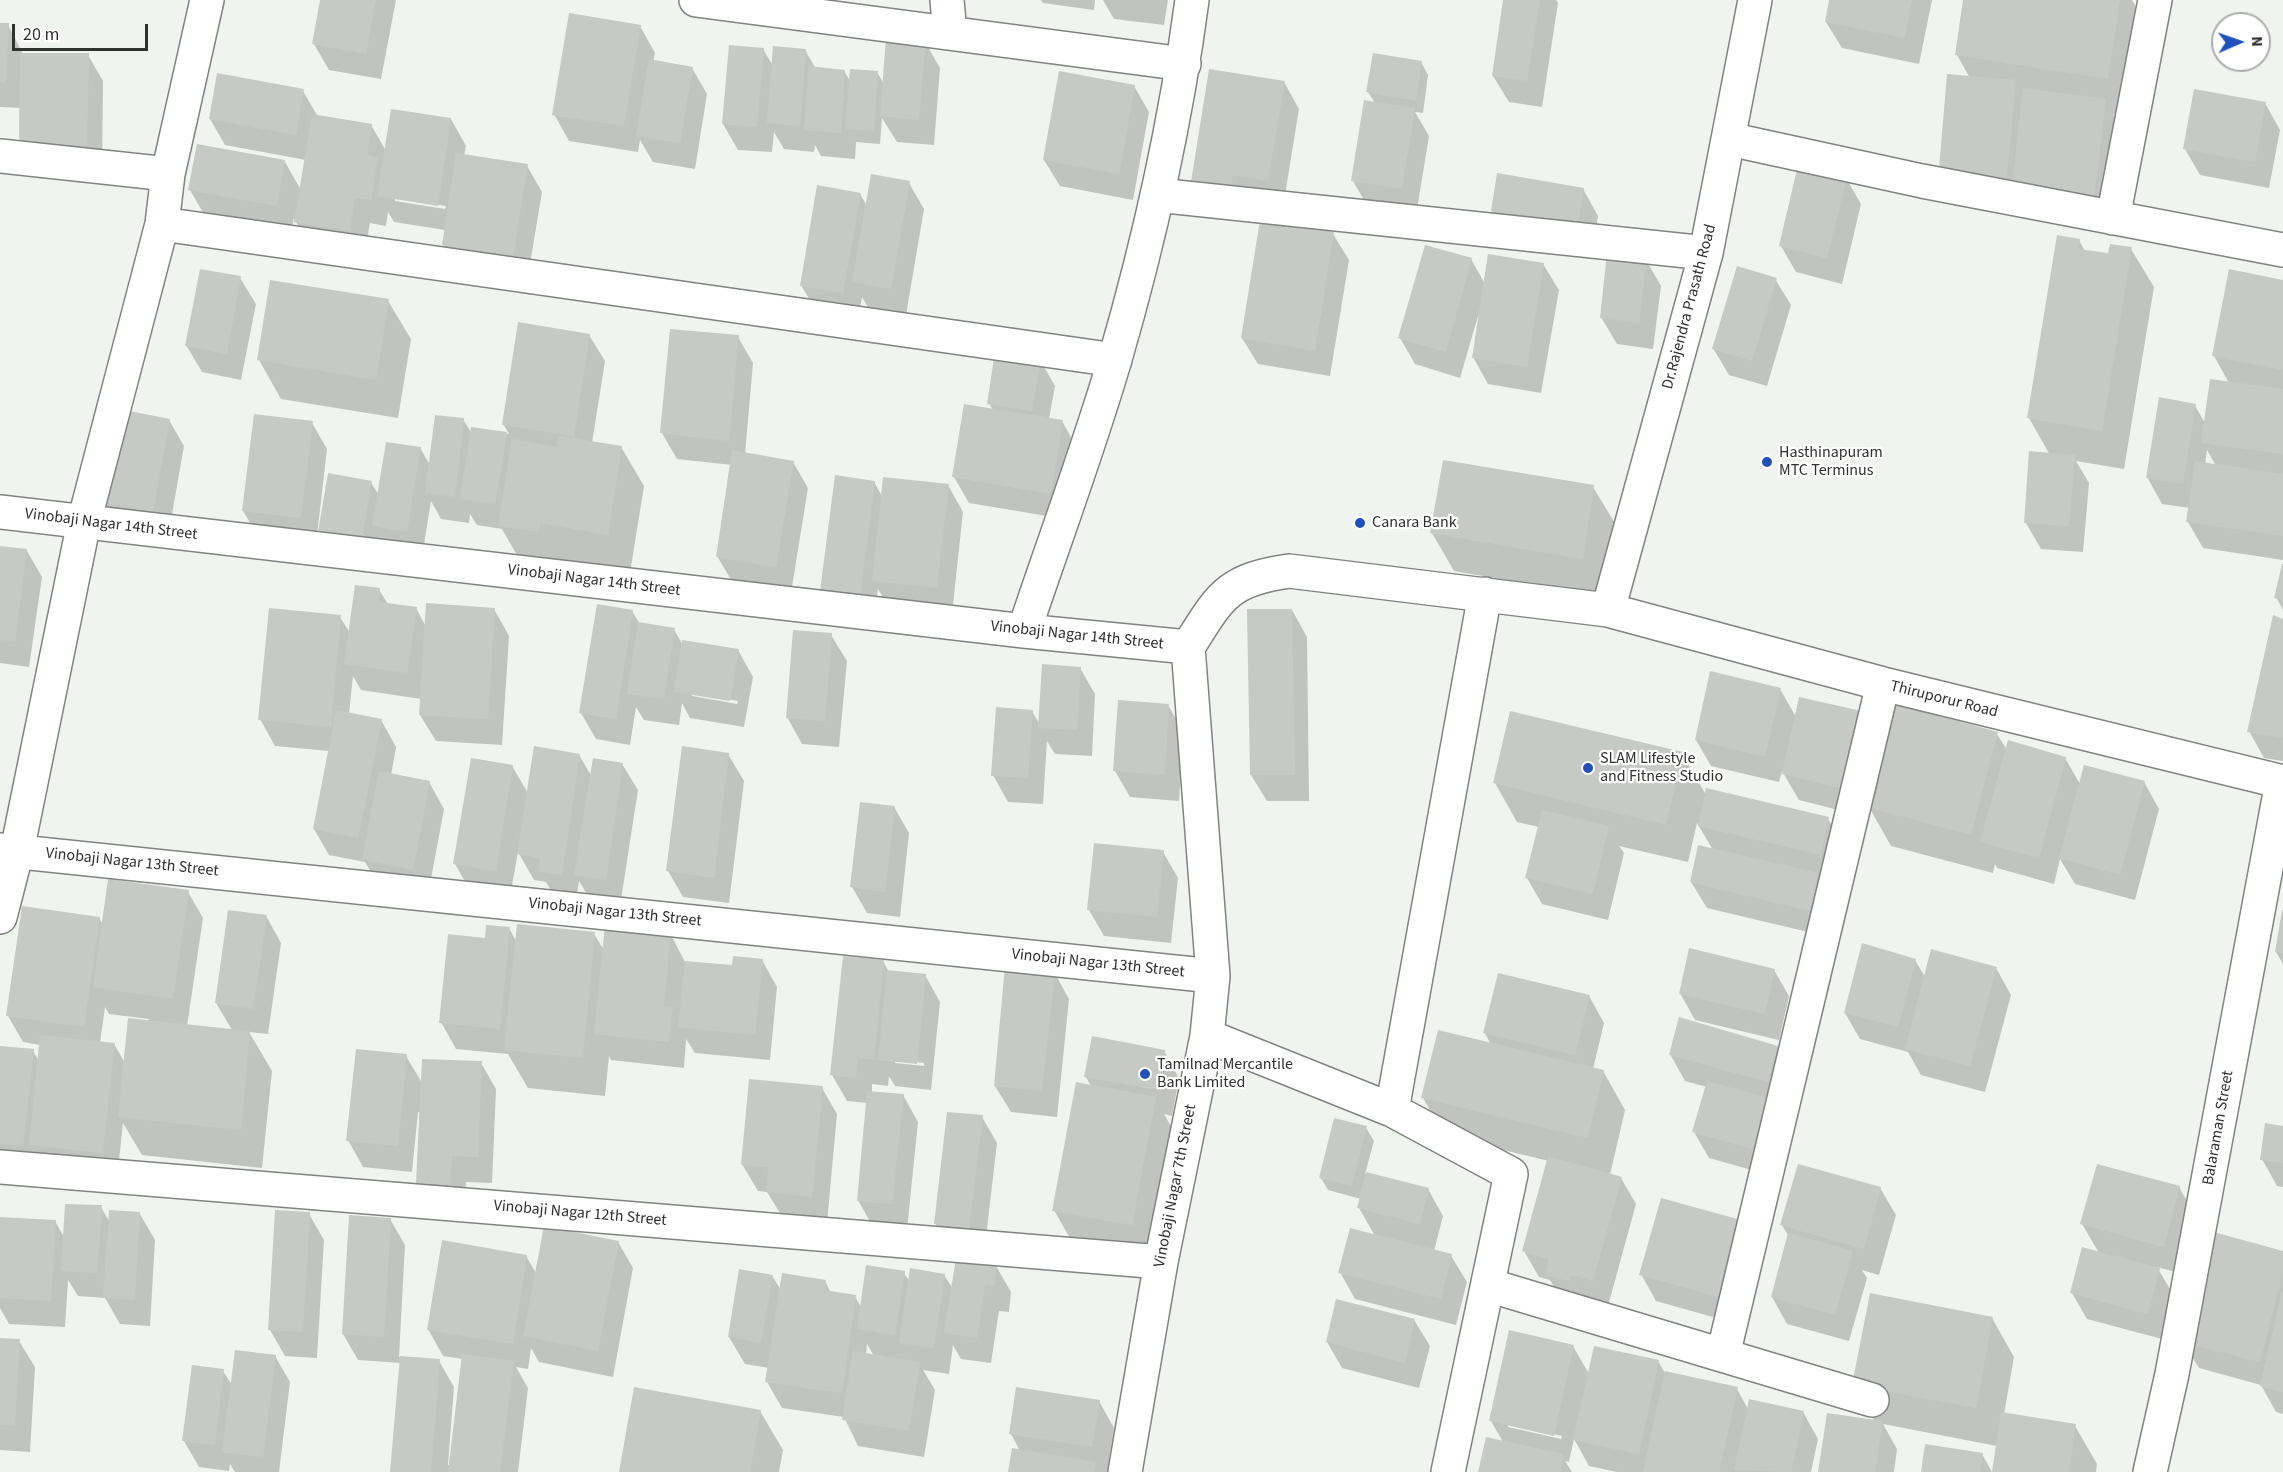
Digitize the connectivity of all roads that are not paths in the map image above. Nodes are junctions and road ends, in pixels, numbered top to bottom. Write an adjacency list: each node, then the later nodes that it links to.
1 (207, 0): 11 (street)
2 (696, 0): 7 (street)
3 (947, 0): 7 (street)
4 (1192, 0): 8 (street)
5 (1755, 0): 9 (street, Dr.Rajendra Prasath Road)
6 (2155, 0): 13 (street)
7 (950, 33): 8 (street)
8 (1184, 64): 12 (street)
9 (1729, 139): 13 (street); 16 (street, Dr.Rajendra Prasath Road)
10 (0, 156): 11 (street)
11 (168, 174): 14 (street)
12 (1156, 195): 16 (street); 17 (street)
13 (2113, 218): 15 (street)
14 (162, 224): 17 (street); 19 (street)
15 (2283, 250)
16 (1706, 253): 21 (street, Dr.Rajendra Prasath Road)
17 (1115, 360): 22 (street)
18 (0, 512): 19 (street, Vinobaji Nagar 14th Street)
19 (84, 522): 22 (street, Vinobaji Nagar 14th Street); 26 (street)
20 (1485, 594): 21 (street, Thiruporur Road); 23 (street, Thiruporur Road); 30 (street)
21 (1608, 610): 24 (street, Thiruporur Road)
22 (1024, 631): 23 (street, Vinobaji Nagar 14th Street)
23 (1188, 647): 28 (street, Vinobaji Nagar 7th Street)
24 (1883, 684): 25 (street, Thiruporur Road); 34 (street)
25 (2283, 782): 38 (street, Balaraman Street)
26 (8, 850): 27 (street); 28 (street, Vinobaji Nagar 13th Street)
27 (0, 917)
28 (1213, 976): 29 (street, Vinobaji Nagar 7th Street)
29 (1207, 1036): 30 (street); 32 (street, Vinobaji Nagar 7th Street)
30 (1392, 1110): 33 (street)
31 (0, 1167): 32 (street, Vinobaji Nagar 12th Street)
32 (1161, 1262): 36 (street, Vinobaji Nagar 7th Street)
33 (1488, 1285): 34 (street); 37 (street)
34 (1723, 1355): 35 (street)
35 (1872, 1400)
36 (1125, 1472)
37 (1448, 1472)
38 (2150, 1472)

